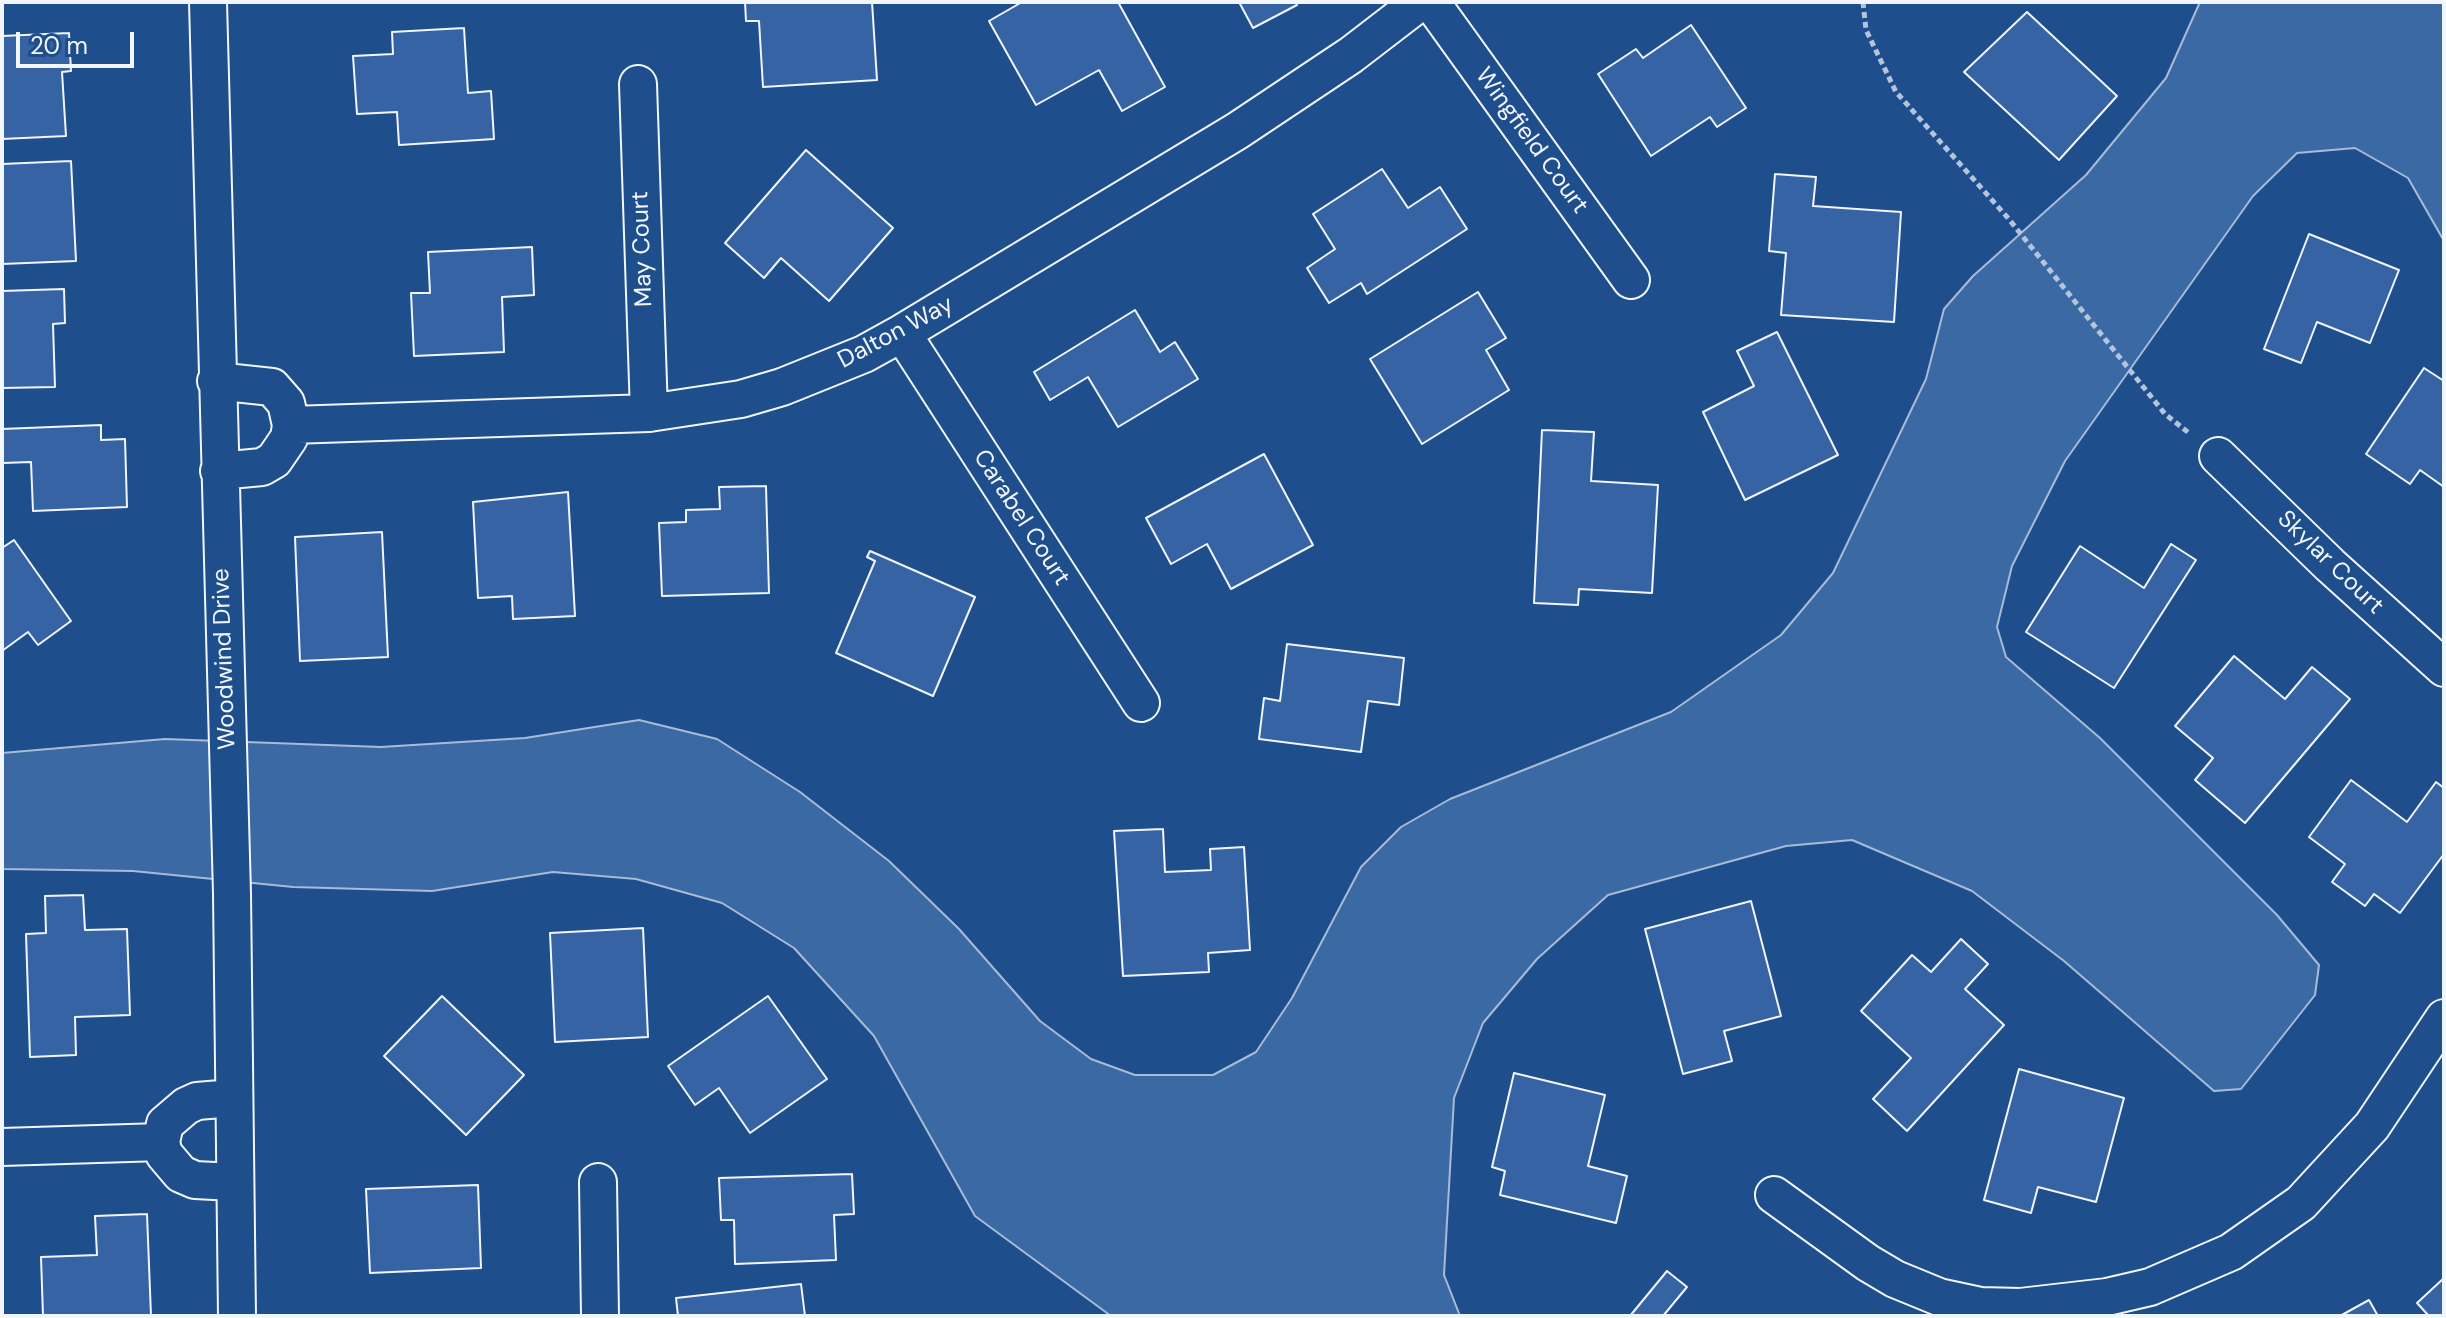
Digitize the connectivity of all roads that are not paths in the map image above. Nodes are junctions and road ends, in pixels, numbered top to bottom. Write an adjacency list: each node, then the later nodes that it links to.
1 (208, 2): 7 (street, Woodwind Drive)
2 (1420, 2): 6 (street, Dalton Way)
3 (1431, 2): 5 (street, Wingfield Court)
4 (638, 84): 8 (street, May Court)
5 (1631, 280)
6 (902, 333): 8 (street, Dalton Way); 13 (street, Carabel Court)
7 (216, 381): 9 (street); 11 (street, Woodwind Drive)
8 (649, 413): 9 (street, Dalton Way)
9 (291, 425): 11 (street)
10 (2218, 456): 12 (street, Skylar Court)
11 (219, 471): 15 (street, Woodwind Drive)
12 (2444, 668)
13 (1141, 703)
14 (2444, 1018): 20 (street)
15 (233, 1098): 16 (street); 18 (street, Woodwind Drive)
16 (161, 1142): 17 (street); 18 (street)
17 (2, 1147)
18 (234, 1182): 21 (street, Woodwind Drive)
19 (598, 1182): 22 (street)
20 (1774, 1195)
21 (237, 1316)
22 (600, 1316)

